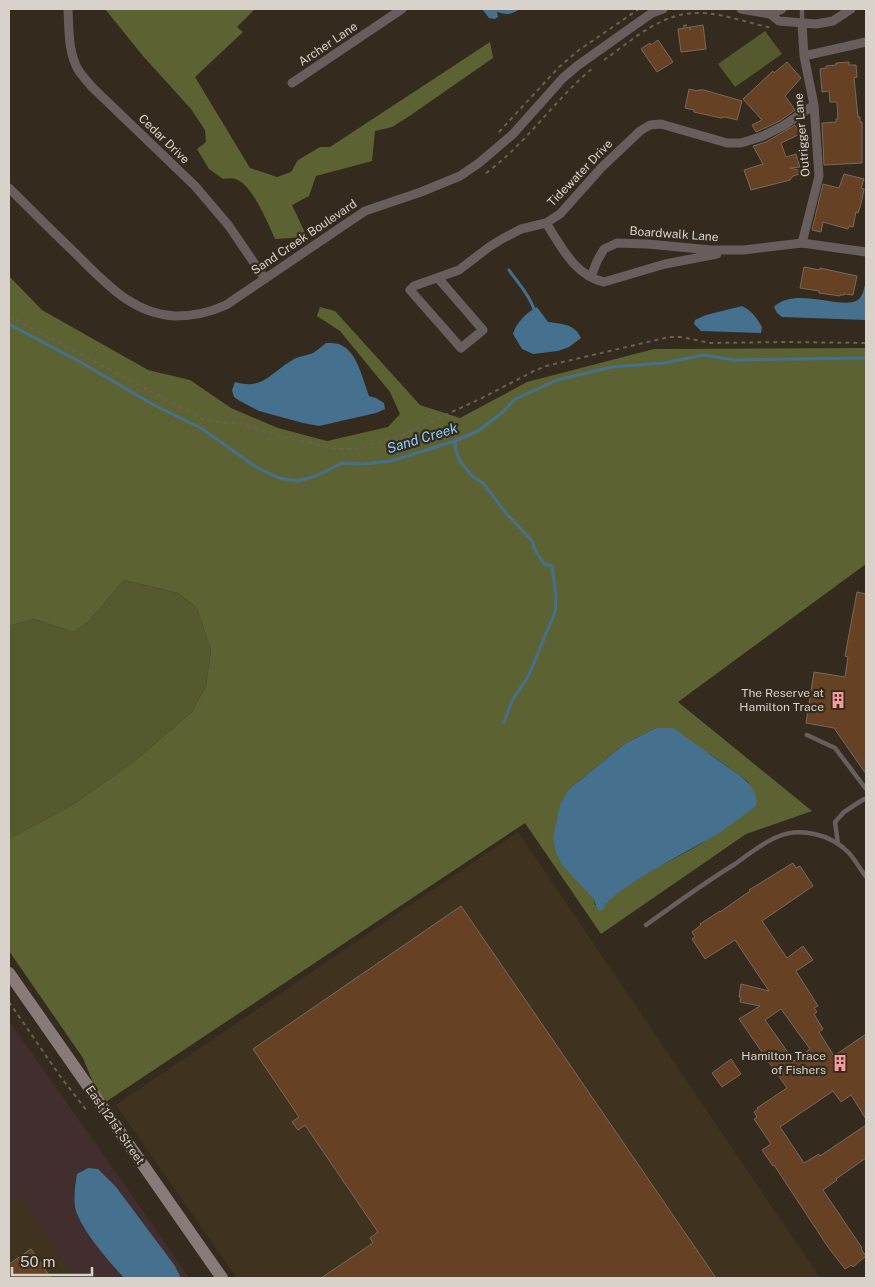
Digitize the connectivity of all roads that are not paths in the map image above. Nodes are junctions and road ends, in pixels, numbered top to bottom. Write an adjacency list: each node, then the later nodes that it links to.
1 (68, 9): 21 (street, Cedar Drive)
2 (402, 9): 12 (street, Archer Lane)
3 (663, 9): 21 (street, Sand Creek Boulevard)
4 (741, 9): 8 (street)
5 (782, 9): 8 (street)
6 (802, 9): 9 (lane)
7 (851, 9): 9 (street)
8 (770, 14): 9 (street)
9 (802, 24): 11 (street, Outrigger Lane)
10 (866, 42): 11 (street)
11 (804, 56): 13 (street, Outrigger Lane)
12 (292, 83)
13 (814, 105): 15 (street, Tidewater Drive); 16 (street, Outrigger Lane)
14 (9, 188): 21 (street, Sand Creek Boulevard)
15 (546, 223): 19 (street); 20 (street, Tidewater Drive)
16 (802, 243): 17 (street, Boardwalk Lane); 18 (street, Boardwalk Lane)
17 (744, 250): 19 (street, Boardwalk Lane); 19 (street, Boardwalk Lane)
18 (866, 252)
19 (591, 277)
20 (438, 278): 20 (street, Tidewater Drive)
21 (265, 279)
22 (807, 735): 23 (lane)
23 (866, 789)
24 (866, 799): 25 (lane)
25 (838, 844): 26 (lane); 27 (lane)
26 (866, 877)
27 (646, 925)
28 (9, 973): 29 (street, East 121st Street)
29 (222, 1278)

